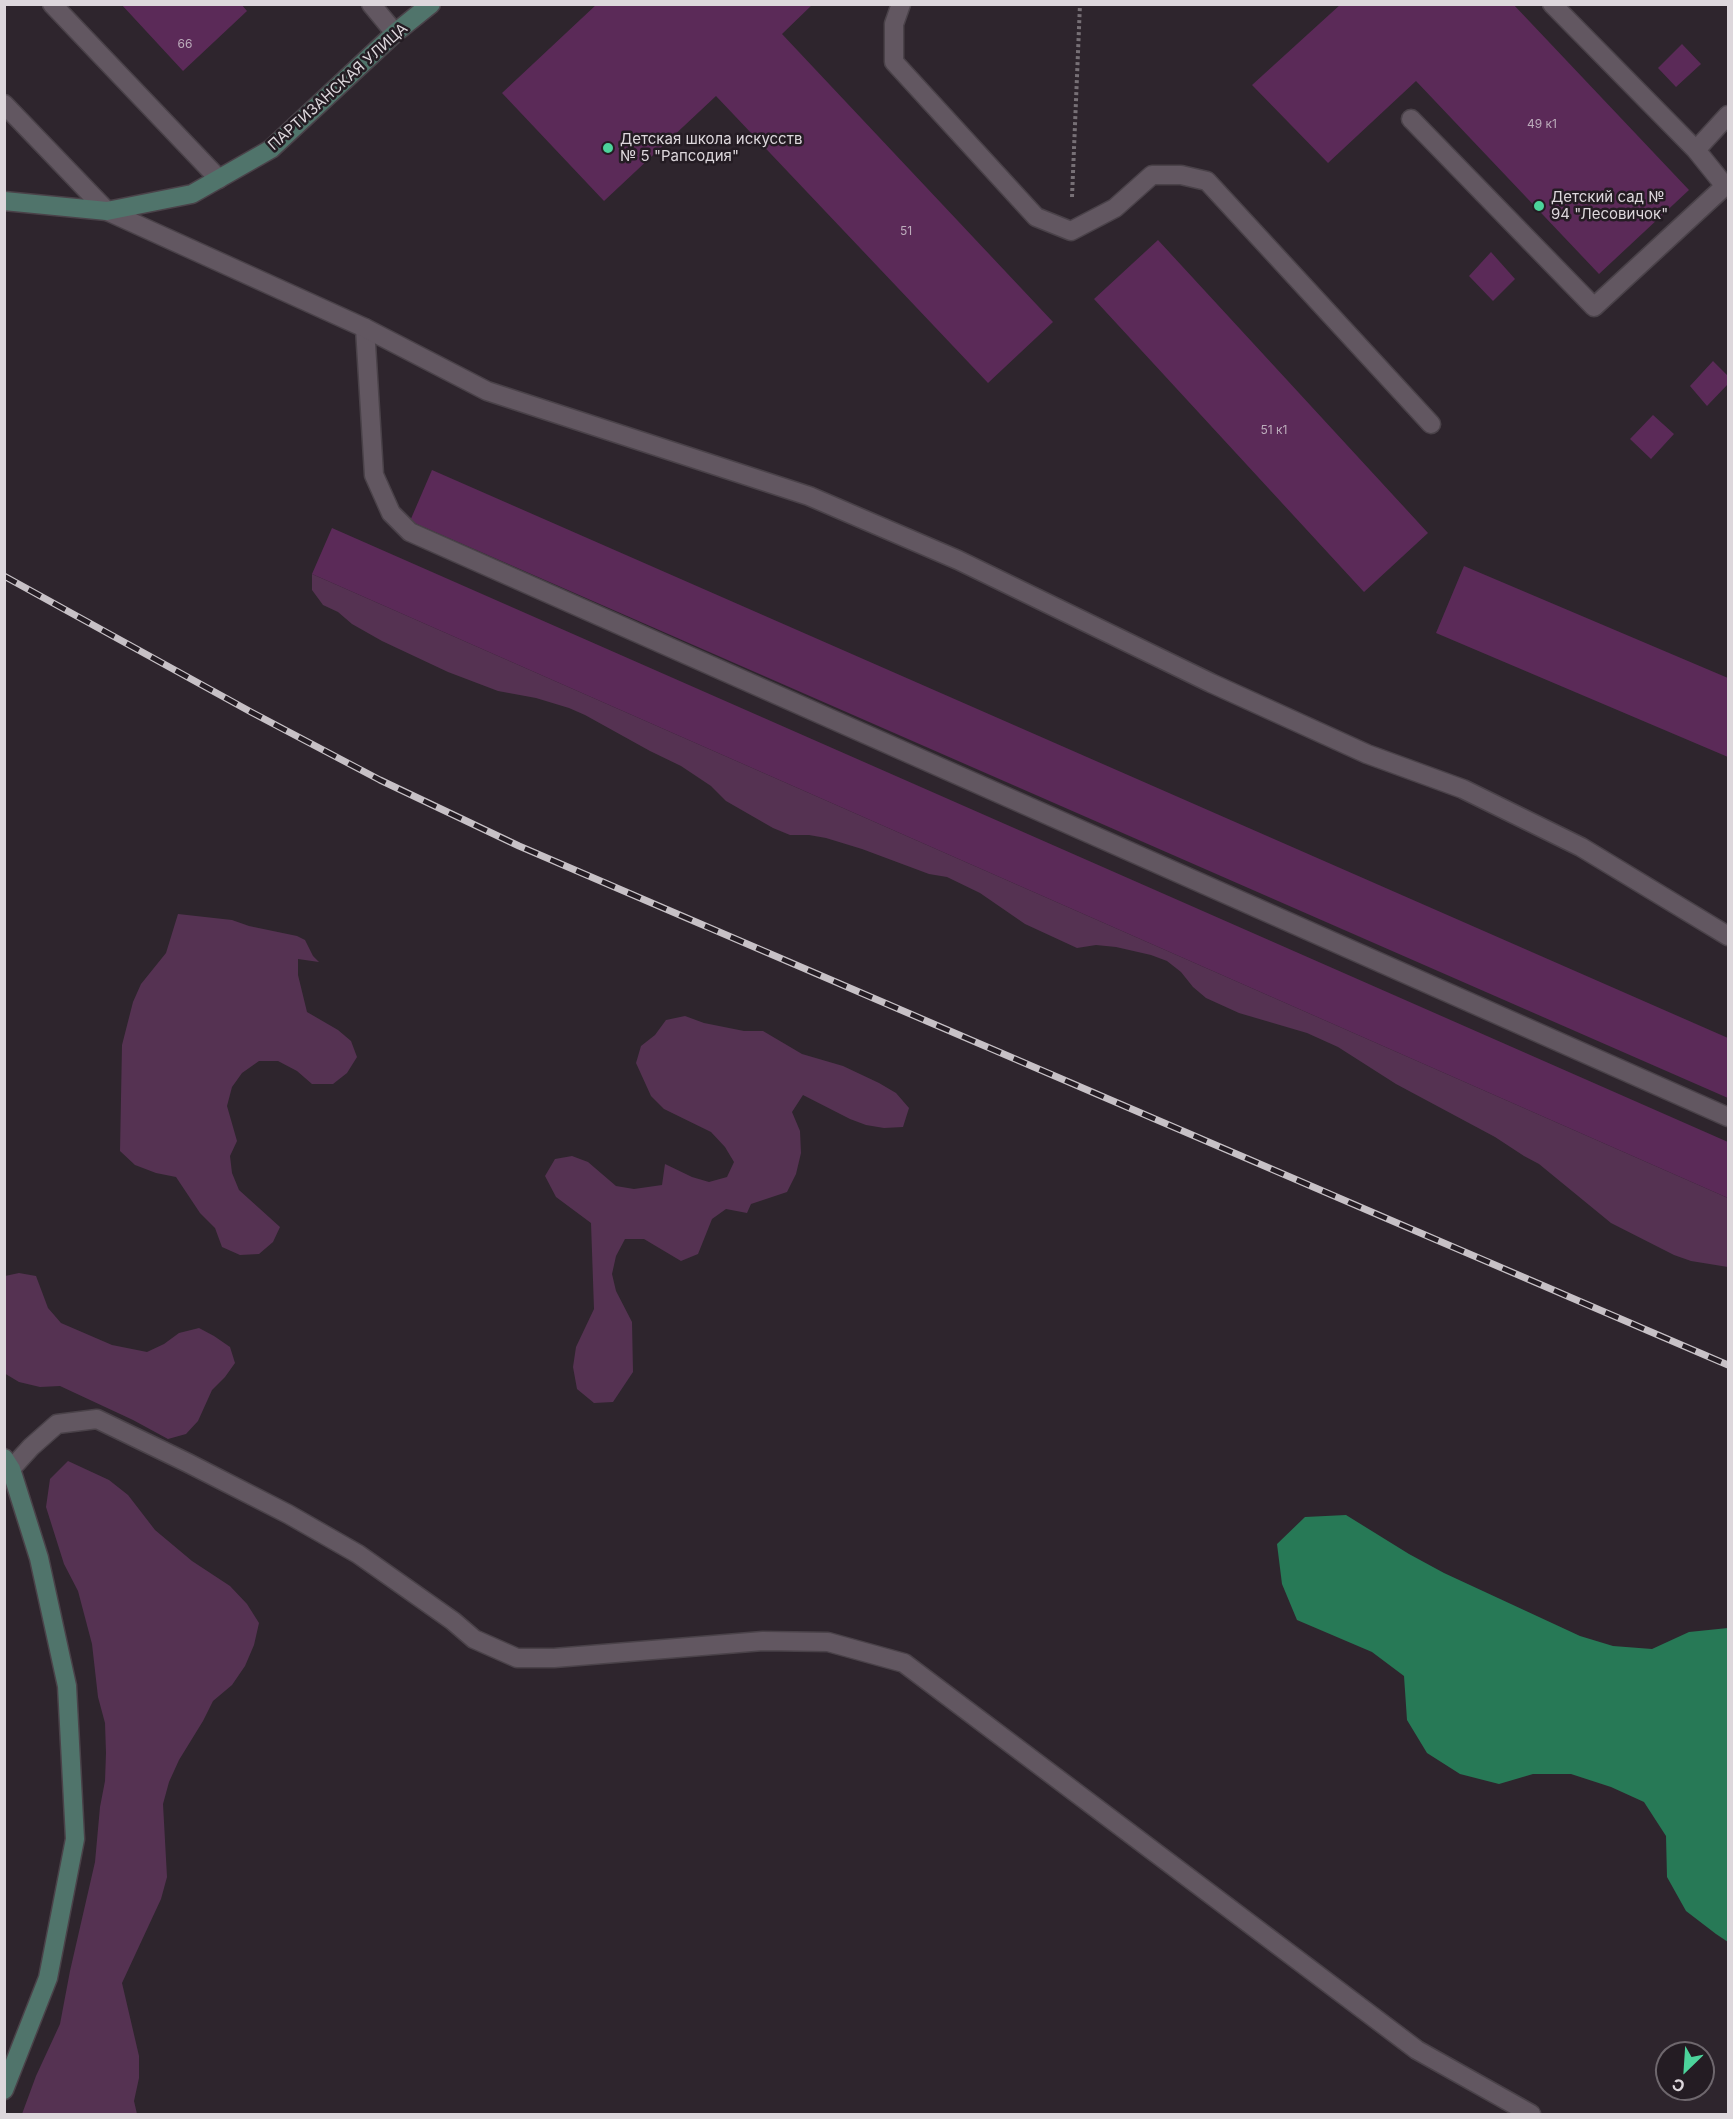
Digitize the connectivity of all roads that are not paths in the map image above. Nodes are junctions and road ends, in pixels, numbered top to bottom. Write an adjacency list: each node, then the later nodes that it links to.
1 (52, 4): 11 (street)
2 (370, 4): 6 (street)
3 (431, 4): 6 (street, ПАРТИЗАНСКАЯ УЛИЦА)
4 (901, 4): 15 (street)
5 (1552, 4): 10 (street)
6 (395, 33): 11 (street, ПАРТИЗАНСКАЯ УЛИЦА)
7 (4, 104): 13 (street)
8 (1728, 115): 10 (street)
9 (1411, 119): 10 (street)
10 (1696, 150)
11 (219, 179): 13 (street, ПАРТИЗАНСКАЯ УЛИЦА)
12 (4, 201): 13 (street, ПАРТИЗАНСКАЯ УЛИЦА)
13 (107, 211): 14 (street)
14 (365, 328): 16 (street); 17 (street)
15 (1431, 424)
16 (1728, 936)
17 (1728, 1117)
18 (7, 1467): 19 (street); 20 (street)
19 (4, 2090)
20 (1530, 2115)

